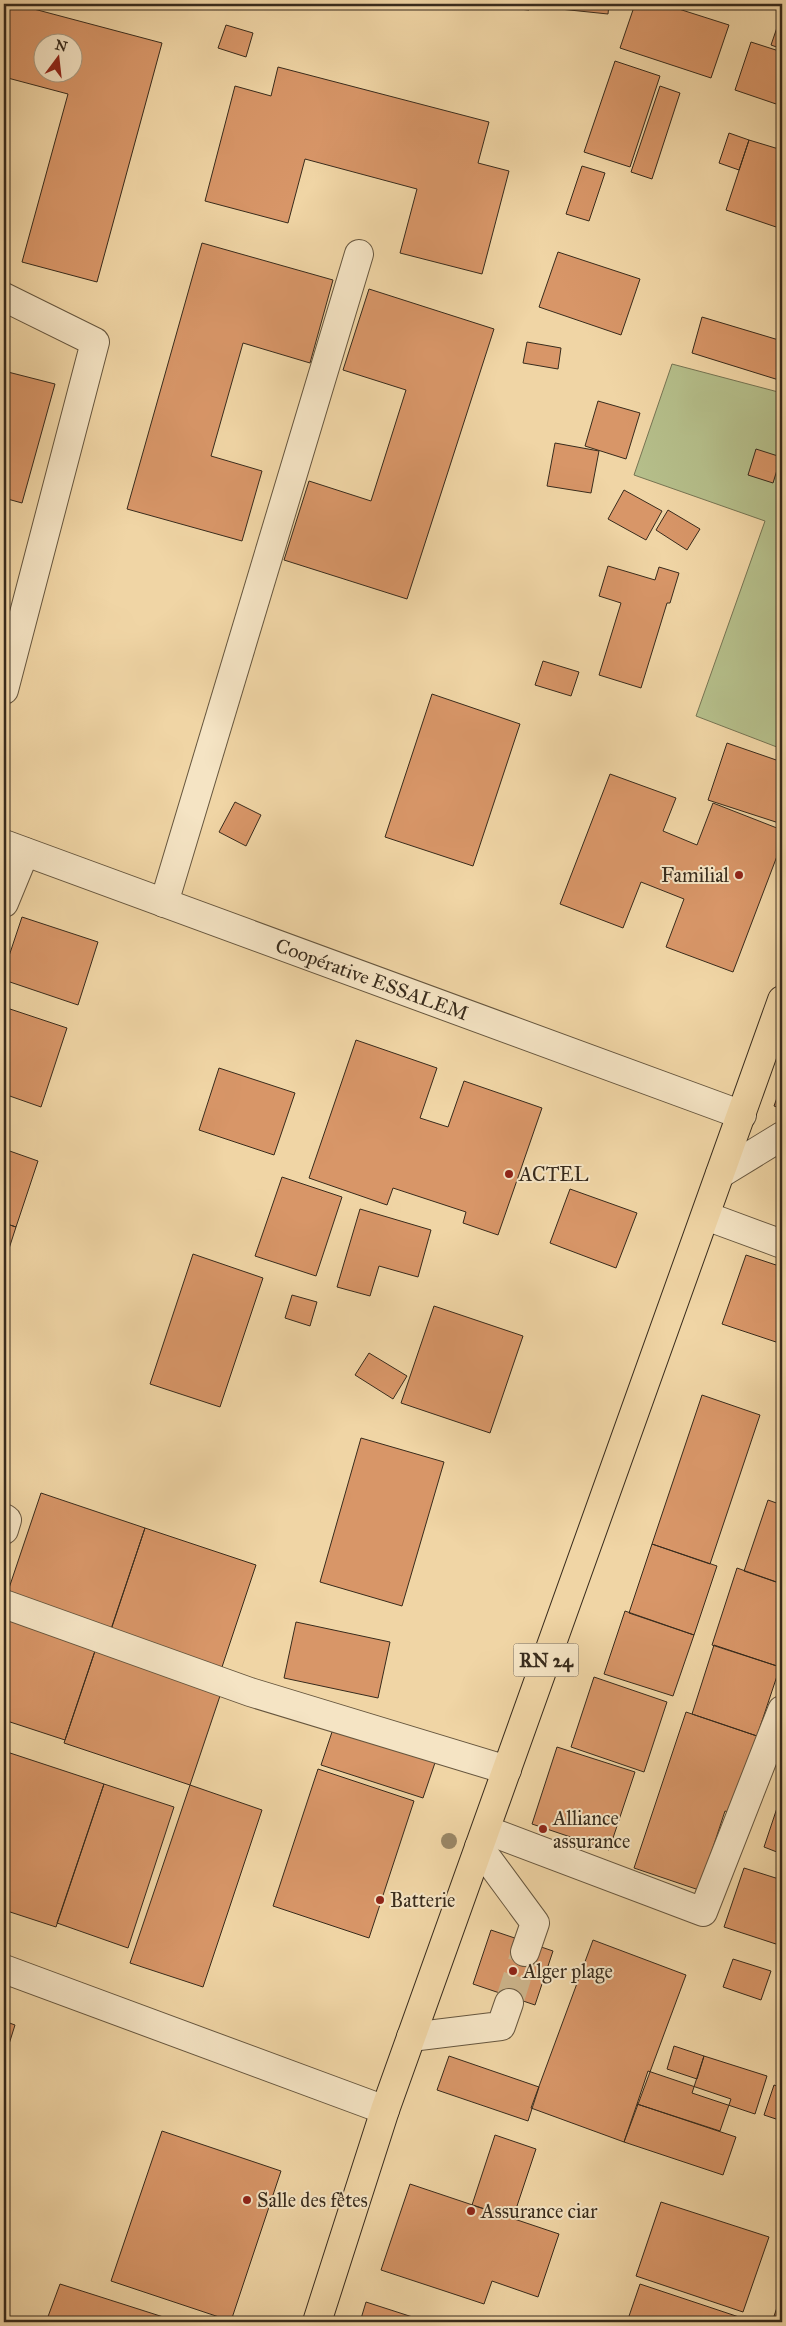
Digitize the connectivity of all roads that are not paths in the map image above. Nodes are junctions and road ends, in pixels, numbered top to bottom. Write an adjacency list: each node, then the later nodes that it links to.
1 (359, 254): 5 (street)
2 (4, 297): 3 (street)
3 (4, 690)
4 (14, 848): 5 (street, Coopérative ESSALEM); 6 (street)
5 (164, 903): 8 (street, Coopérative ESSALEM)
6 (4, 904)
7 (782, 1000): 8 (main road, RN 24)
8 (742, 1115): 10 (main road, RN 24)
9 (782, 1136): 10 (street)
10 (720, 1174): 11 (main road, RN 24)
11 (706, 1216): 12 (street); 17 (main road, RN 24)
12 (782, 1244)
13 (4, 1518): 14 (street)
14 (4, 1530)
15 (4, 1604): 17 (street)
16 (782, 1710): 18 (street)
17 (507, 1770): 18 (main road, RN 24)
18 (482, 1838): 19 (street); 22 (main road, RN 24)
19 (525, 1952)
20 (4, 1969): 23 (street)
21 (509, 2003): 22 (street)
22 (411, 2037): 23 (main road, RN 24)
23 (385, 2110): 24 (main road, RN 24)
24 (317, 2322)

